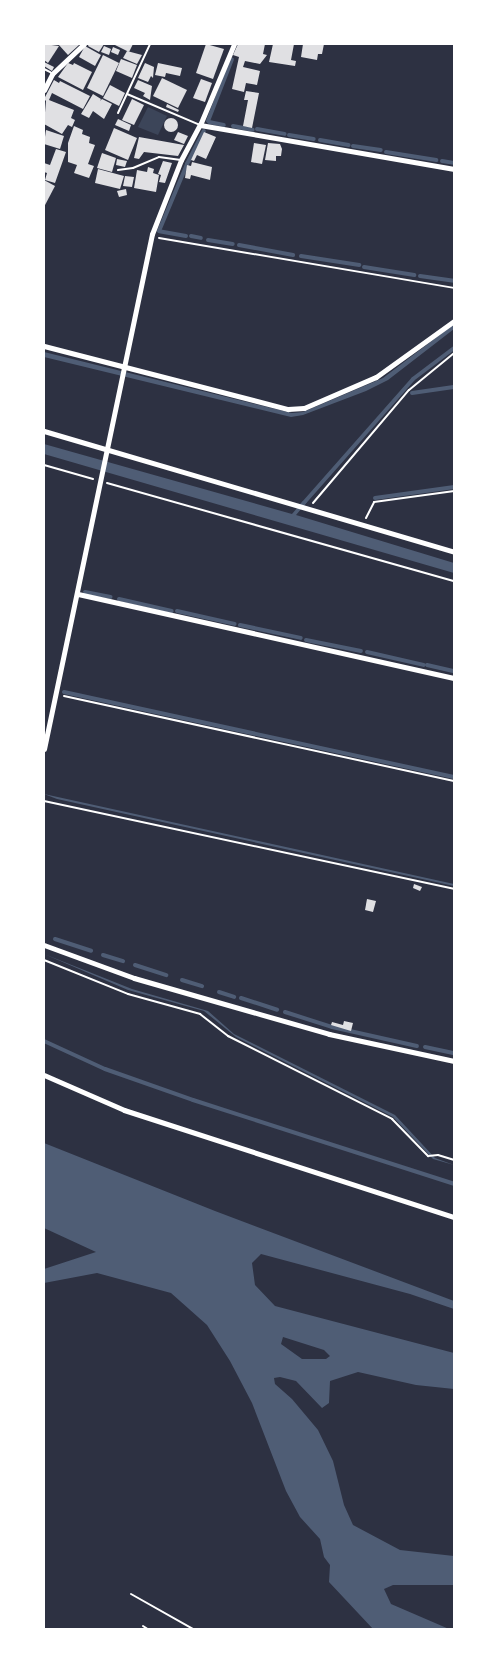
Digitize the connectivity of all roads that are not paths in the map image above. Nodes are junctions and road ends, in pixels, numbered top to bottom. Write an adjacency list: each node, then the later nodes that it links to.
1 (84, 44): 5 (street)
2 (150, 44): 7 (lane)
3 (232, 44): 9 (street)
4 (44, 69): 5 (lane)
5 (53, 74): 6 (street)
6 (44, 90)
7 (127, 94): 8 (lane); 9 (lane)
8 (118, 113)
9 (200, 125): 10 (street); 11 (street)
10 (181, 160): 12 (lane); 15 (street)
11 (454, 169)
12 (118, 170)
13 (454, 321): 15 (street)
14 (44, 346): 15 (street)
15 (125, 367): 17 (street)
16 (44, 431): 17 (street)
17 (105, 452): 18 (street); 19 (street)
18 (454, 552)
19 (78, 594): 20 (street); 21 (street)
20 (454, 678)
21 (44, 749)
22 (44, 945): 23 (street)
23 (454, 1061)
24 (44, 1075): 25 (street)
25 (454, 1217)
26 (131, 1594): 29 (lane)
27 (143, 1626): 28 (lane)
28 (149, 1629)
29 (195, 1629)

